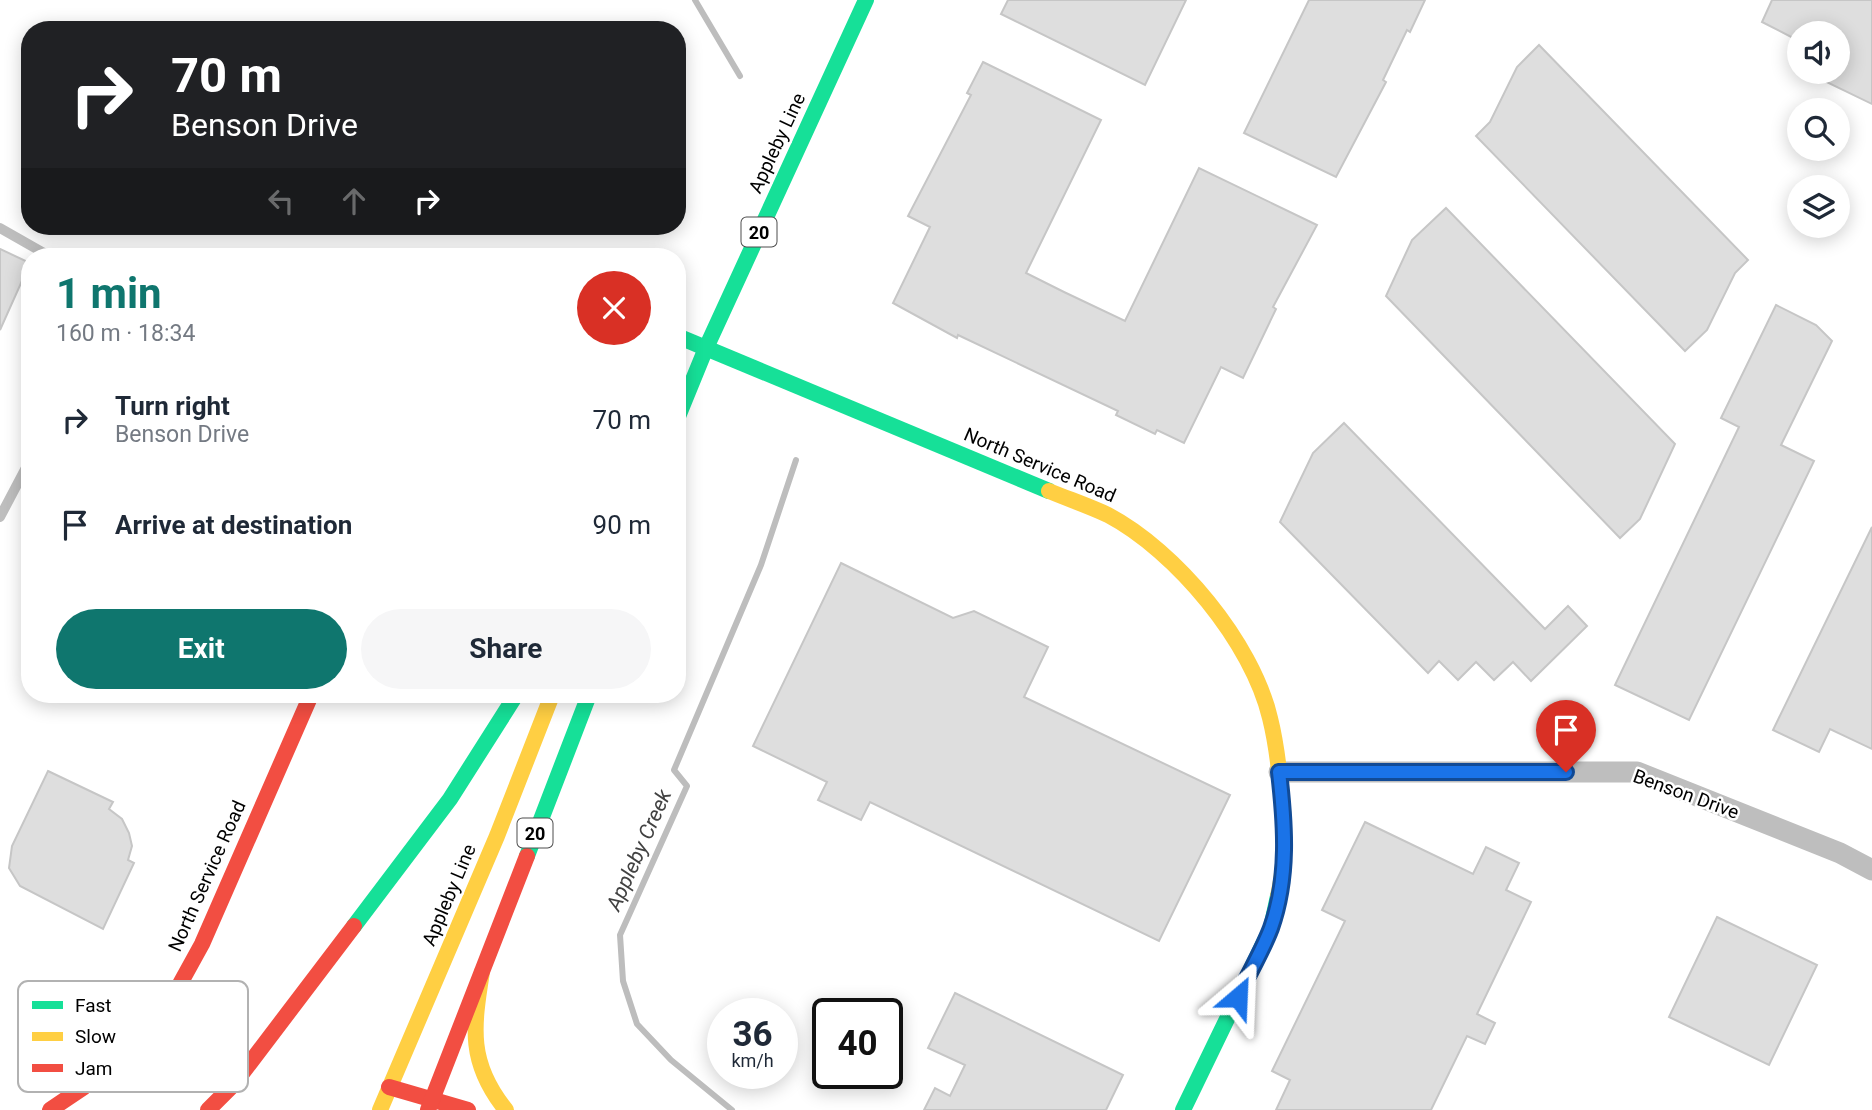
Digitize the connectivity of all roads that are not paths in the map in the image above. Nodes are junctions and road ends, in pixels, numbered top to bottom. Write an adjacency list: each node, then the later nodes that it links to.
1 (866, 0): 5 (main road, Appleby Line / 20)
2 (0, 228): 3 (lane)
3 (35, 248)
4 (686, 340): 5 (main road, North Service Road)
5 (706, 348): 6 (main road, Appleby Line / 20); 13 (main road, North Service Road)
6 (686, 397)
7 (21, 477): 8 (lane)
8 (0, 517)
9 (307, 703): 16 (main road, North Service Road)
10 (511, 703): 17 (main road)
11 (549, 703): 18 (main road, Appleby Line / 20)
12 (586, 703): 15 (main road, 20)
13 (1279, 772): 14 (street, Benson Drive); 27 (main road, North Service Road)
14 (1872, 870)
15 (482, 972): 21 (main road, 20); 26 (main road)
16 (182, 981)
17 (248, 1066)
18 (390, 1087): 21 (main road); 24 (main road, Appleby Line / 20)
19 (77, 1092): 22 (main road, North Service Road)
20 (226, 1092): 23 (main road)
21 (430, 1105): 25 (main road)
22 (50, 1110)
23 (208, 1110)
24 (380, 1110)
25 (468, 1110)
26 (506, 1110)
27 (1183, 1110)

